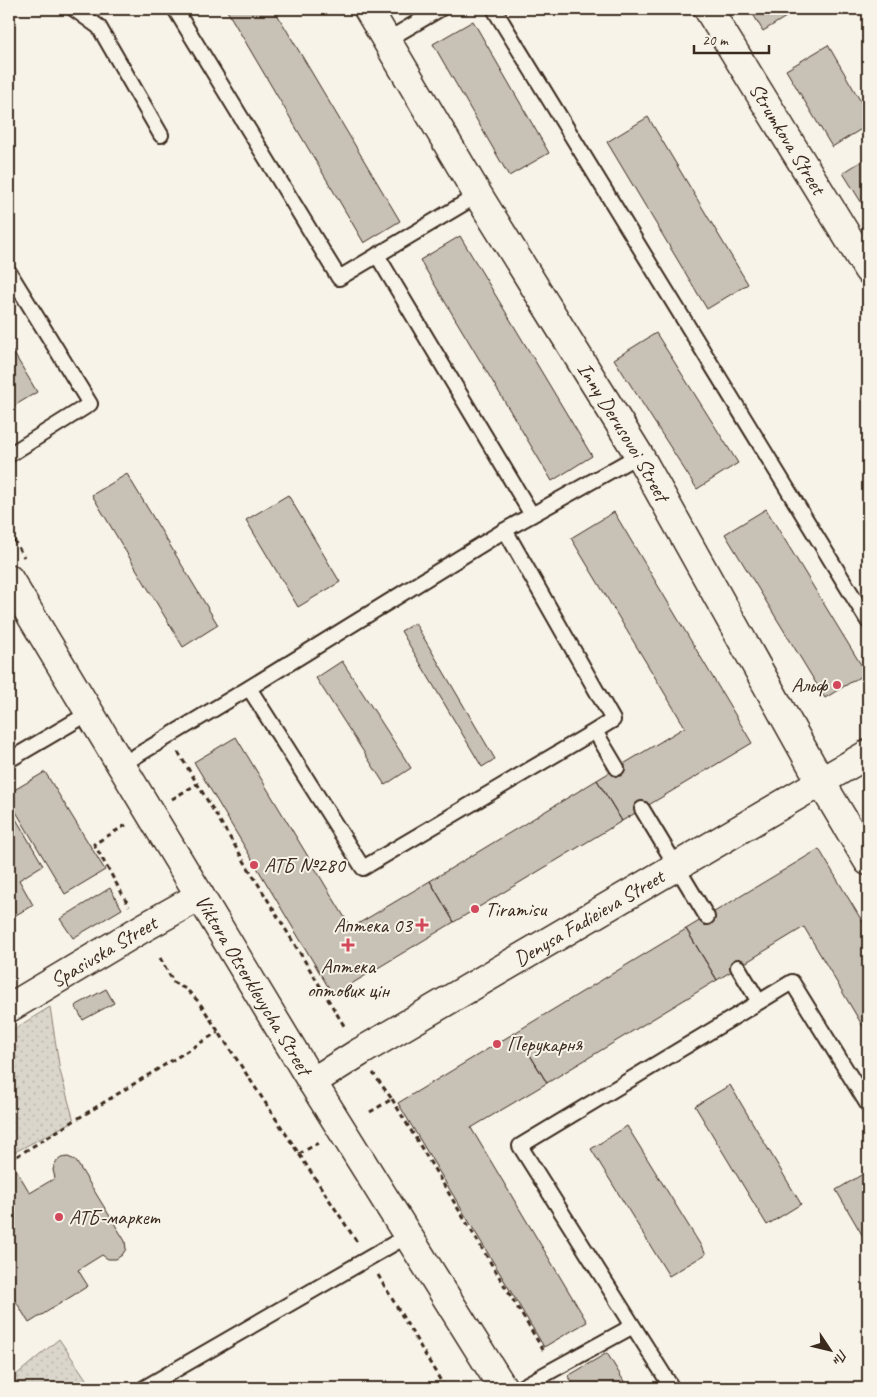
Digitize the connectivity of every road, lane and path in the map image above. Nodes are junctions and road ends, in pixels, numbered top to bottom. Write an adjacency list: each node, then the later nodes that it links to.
1 (74, 9): 8 (lane)
2 (175, 9): 10 (lane)
3 (368, 9): 7 (street, Inny Derusovoi Street)
4 (440, 9): 7 (lane)
5 (494, 9): 18 (lane)
6 (708, 9): 11 (street, Strumkova Street)
7 (387, 40): 9 (street, Inny Derusovoi Street)
8 (161, 135)
9 (478, 195): 10 (lane); 14 (street, Inny Derusovoi Street)
10 (377, 255): 15 (lane)
11 (868, 270)
12 (9, 272): 13 (lane)
13 (9, 455)
14 (639, 455): 15 (lane); 27 (street, Inny Derusovoi Street)
15 (532, 515): 16 (lane)
16 (505, 530): 19 (lane); 21 (lane)
17 (9, 580): 20 (street, Viktora Otserklevycha Street)
18 (868, 621)
19 (249, 688): 21 (lane); 22 (lane)
20 (89, 713): 24 (lane); 25 (street, Viktora Otserklevycha Street)
21 (595, 731): 26 (lane)
22 (168, 736): 25 (lane); 28 (path)
23 (868, 754): 27 (street, Denysa Fadieieva Street)
24 (9, 760)
25 (121, 765): 34 (street, Viktora Otserklevycha Street)
26 (617, 768)
27 (821, 782): 32 (street, Inny Derusovoi Street); 33 (street, Denysa Fadieieva Street)
28 (197, 784): 29 (path); 41 (path)
29 (166, 802)
30 (642, 809): 33 (lane)
31 (131, 822): 35 (path)
32 (868, 861)
33 (677, 867): 36 (lane); 44 (street, Denysa Fadieieva Street)
34 (200, 896): 40 (street, Spasivska Street); 44 (street, Viktora Otserklevycha Street)
35 (132, 911)
36 (707, 917)
37 (160, 958): 42 (path)
38 (738, 967): 39 (lane)
39 (759, 1002): 46 (lane); 53 (lane)
40 (9, 1008)
41 (347, 1030)
42 (218, 1032): 49 (path); 50 (path)
43 (371, 1070): 45 (path)
44 (312, 1082): 51 (street, Viktora Otserklevycha Street)
45 (392, 1099): 47 (path); 54 (path)
46 (868, 1104)
47 (370, 1112)
48 (320, 1142): 49 (path)
49 (299, 1154): 52 (path)
50 (9, 1162)
51 (408, 1236): 52 (lane); 57 (street, Viktora Otserklevycha Street)
52 (368, 1259): 55 (lane); 56 (path)
53 (633, 1326): 54 (lane); 59 (lane)
54 (555, 1369): 58 (lane)
55 (144, 1388)
56 (446, 1388)
57 (503, 1388)
58 (520, 1388)
59 (672, 1388)

